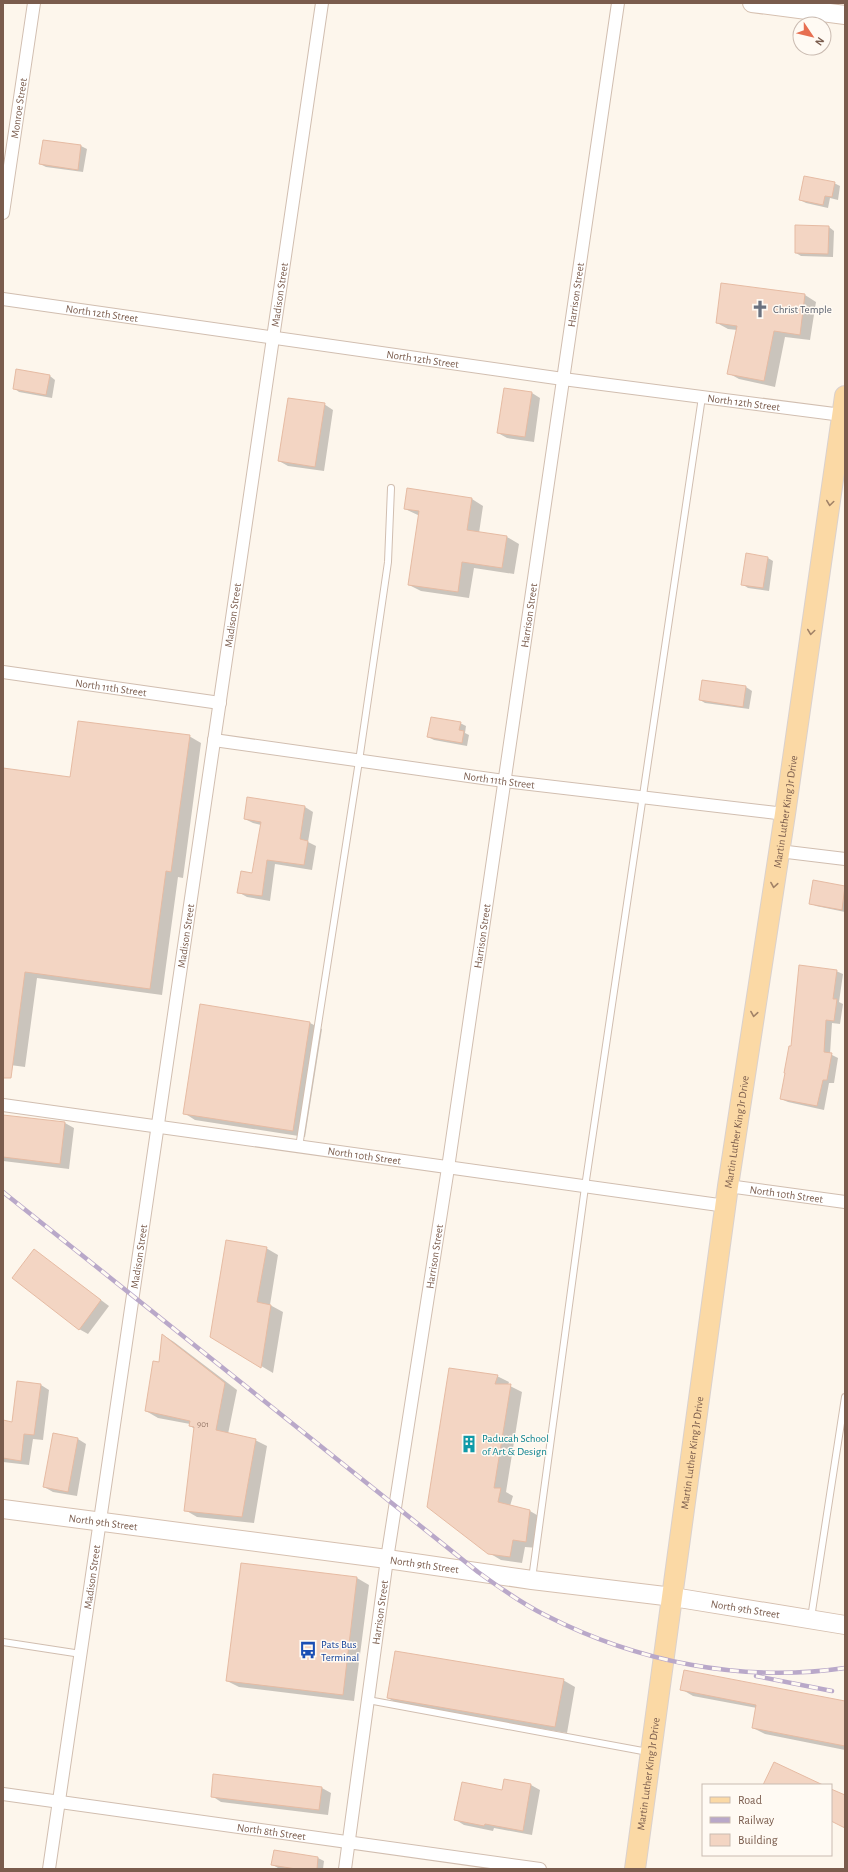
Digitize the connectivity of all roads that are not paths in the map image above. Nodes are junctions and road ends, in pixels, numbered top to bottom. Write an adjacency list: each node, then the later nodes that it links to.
1 (34, 3): 6 (street, Monroe Street)
2 (322, 3): 8 (street, Madison Street)
3 (618, 3): 9 (street, Harrison Street)
4 (752, 3): 5 (street)
5 (845, 16)
6 (3, 213)
7 (3, 298): 8 (street, North 12th Street)
8 (273, 337): 9 (street, North 12th Street); 15 (street, Madison Street)
9 (563, 378): 10 (street, North 12th Street); 18 (street, Harrison Street)
10 (702, 397): 11 (street, North 12th Street); 19 (lane)
11 (844, 405): 12 (main road, Martin Luther King Jr Drive)
12 (840, 475): 20 (main road, Martin Luther King Jr Drive, one-way to 20)
13 (391, 488): 17 (lane)
14 (3, 672): 15 (street, North 11th Street)
15 (220, 703): 16 (street, Madison Street)
16 (214, 740): 17 (street, North 11th Street); 24 (street, Madison Street)
17 (360, 761): 18 (street, North 11th Street); 25 (lane)
18 (504, 781): 19 (street, North 11th Street); 26 (street, Harrison Street)
19 (642, 798): 20 (street, North 11th Street); 28 (lane)
20 (785, 814): 21 (main road, Martin Luther King Jr Drive)
21 (779, 851): 22 (street); 27 (main road, Martin Luther King Jr Drive, one-way to 27)
22 (845, 859)
23 (3, 1105): 24 (street, North 10th Street)
24 (158, 1126): 25 (street, North 10th Street); 33 (street, Madison Street)
25 (299, 1147): 26 (street, North 10th Street)
26 (448, 1168): 28 (street, North 10th Street); 34 (street, Harrison Street)
27 (728, 1186): 29 (street, North 10th Street); 30 (main road, Martin Luther King Jr Drive)
28 (585, 1187): 30 (street, North 10th Street); 35 (lane)
29 (845, 1202)
30 (726, 1206): 36 (main road, Martin Luther King Jr Drive)
31 (845, 1397): 37 (lane)
32 (3, 1509): 33 (street, North 9th Street)
33 (100, 1523): 34 (street, North 9th Street); 40 (street, Madison Street)
34 (387, 1559): 35 (street, North 9th Street); 41 (street, Harrison Street)
35 (532, 1580): 36 (street, North 9th Street)
36 (673, 1597): 37 (street, North 9th Street); 42 (main road, Martin Luther King Jr Drive)
37 (811, 1620): 38 (street, North 9th Street)
38 (845, 1625)
39 (3, 1642): 40 (lane)
40 (81, 1654): 44 (street, Madison Street)
41 (368, 1700): 42 (lane); 45 (street, Harrison Street)
42 (652, 1752): 49 (main road, Martin Luther King Jr Drive)
43 (3, 1794): 44 (street, North 8th Street)
44 (59, 1802): 45 (street, North 8th Street); 46 (street, Madison Street)
45 (349, 1843): 47 (street, Harrison Street); 48 (street, North 8th Street)
46 (49, 1869)
47 (345, 1869)
48 (540, 1869)
49 (635, 1869)

